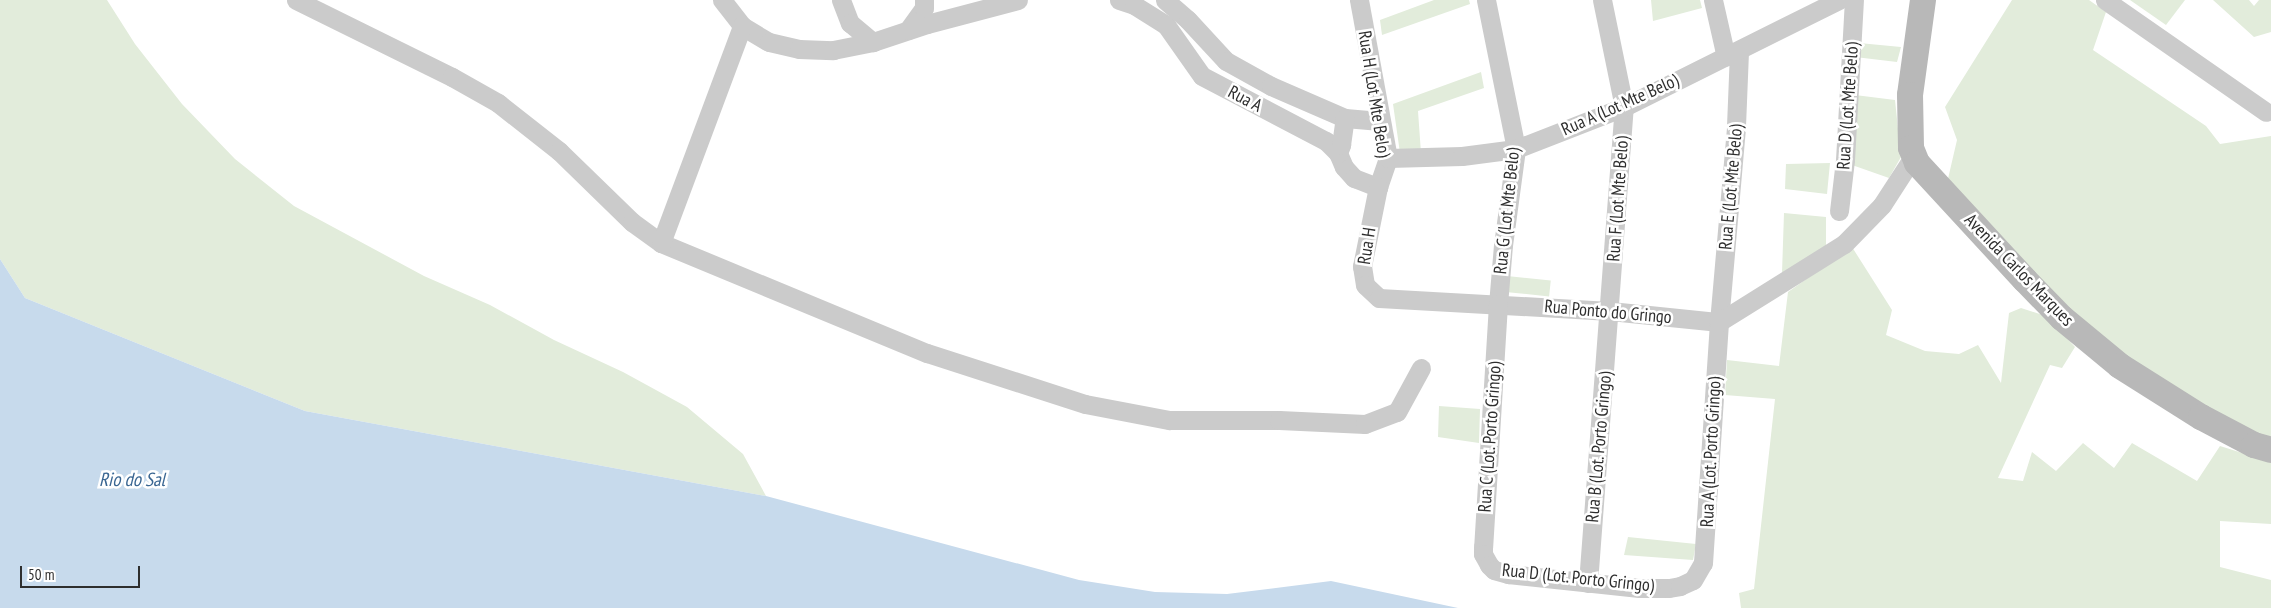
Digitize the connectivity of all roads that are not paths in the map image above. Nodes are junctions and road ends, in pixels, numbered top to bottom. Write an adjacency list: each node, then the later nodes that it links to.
1 (296, 0): 31 (street)
2 (722, 0): 17 (street)
3 (841, 0): 19 (street)
4 (1018, 0): 16 (street)
5 (1119, 0): 26 (street, Rua A)
6 (1165, 0): 23 (street, Rua A)
7 (1360, 0): 24 (street, Rua H (Lot Mte Belo))
8 (1486, 0): 25 (street, Rua G (Lot Mte Belo))
9 (1602, 0): 21 (street, Rua F (Lot Mte Belo))
10 (1713, 0): 20 (street, Rua E (Lot Mte Belo))
11 (1854, 0): 30 (street, Rua D (Lot Mte Belo))
12 (1923, 0): 27 (street)
13 (2106, 0): 22 (street)
14 (1829, 2): 20 (street, Rua A (Lot Mte Belo))
15 (924, 4): 16 (street); 18 (street)
16 (953, 18): 18 (street)
17 (742, 26): 19 (street); 31 (street)
18 (908, 30): 19 (street)
19 (873, 42)
20 (1732, 54): 21 (street, Rua A (Lot Mte Belo)); 35 (street, Rua E (Lot Mte Belo))
21 (1624, 107): 25 (street, Rua A (Lot Mte Belo)); 34 (street, Rua F (Lot Mte Belo))
22 (2266, 112)
23 (1345, 118): 24 (street, Rua A); 26 (street)
24 (1380, 121): 28 (street, Rua H (Lot Mte Belo))
25 (1516, 149): 28 (street, Rua A (Lot Mte Belo)); 33 (street, Rua G (Lot Mte Belo))
26 (1338, 152): 29 (street, Rua A)
27 (1914, 157): 35 (street); 37 (street, Avenida Carlos Marques)
28 (1388, 158): 29 (street, Rua H (Lot Mte Belo))
29 (1378, 187): 32 (street, Rua H)
30 (1839, 211)
31 (661, 243): 36 (street)
32 (1379, 298): 33 (street, Rua Ponto do Gringo)
33 (1498, 304): 34 (street, Rua Ponto do Gringo); 38 (street, Rua C (Lot. Porto Gringo))
34 (1610, 311): 35 (street, Rua Ponto do Gringo); 40 (street, Rua B (Lot. Porto Gringo))
35 (1719, 322): 39 (street, Rua A (Lot. Porto Gringo))
36 (1421, 368)
37 (2271, 450)
38 (1492, 568): 40 (street, Rua D (Lot. Porto Gringo))
39 (1693, 580): 40 (street, Rua D (Lot. Porto Gringo))
40 (1588, 583)

